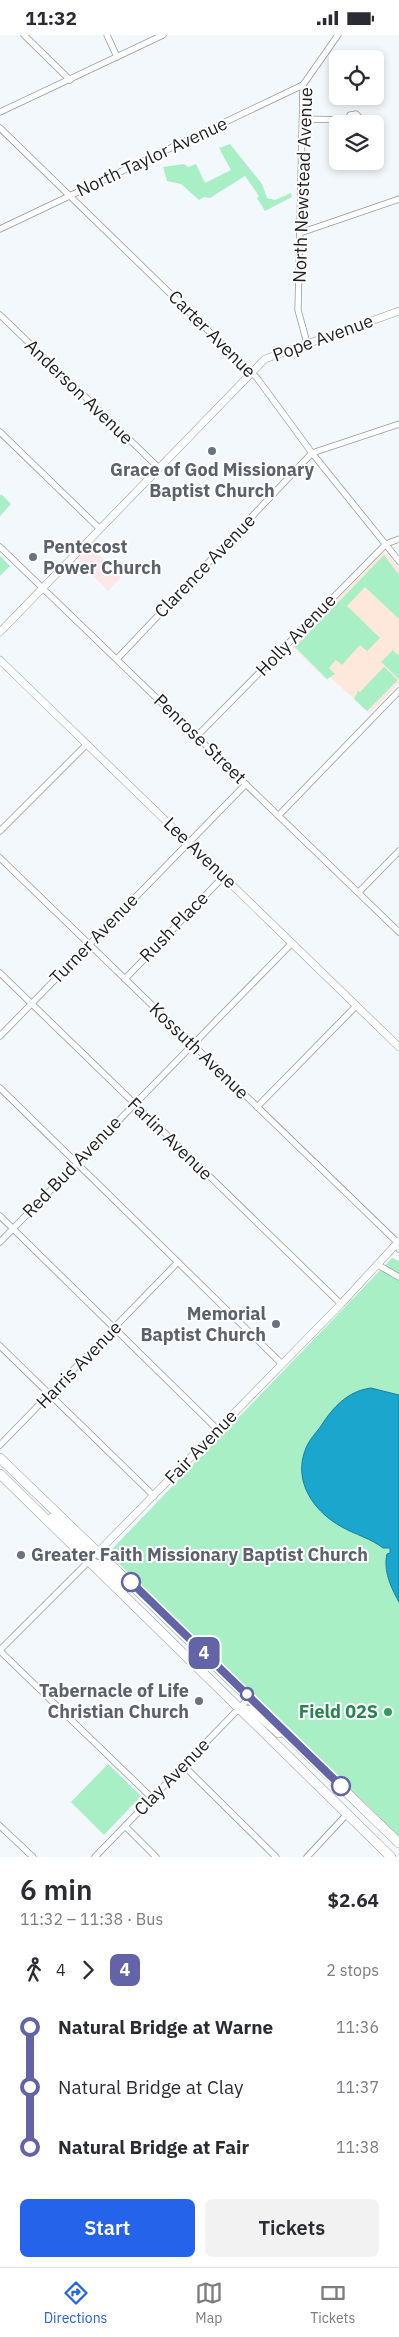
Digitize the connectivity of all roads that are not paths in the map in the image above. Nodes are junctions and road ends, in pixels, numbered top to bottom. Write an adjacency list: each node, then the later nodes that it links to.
1 (24, 35): 6 (street)
2 (107, 35): 5 (street)
3 (162, 35): 5 (street)
4 (338, 35): 7 (street, North Newstead Avenue)
5 (117, 57): 6 (street)
6 (70, 80): 8 (street)
7 (304, 85): 9 (street, North Newstead Avenue); 12 (street, North Taylor Avenue)
8 (0, 112)
9 (304, 119): 10 (street); 15 (street, North Newstead Avenue)
10 (329, 121)
11 (0, 128): 12 (street, Carter Avenue)
12 (70, 195): 14 (street, North Taylor Avenue); 19 (street, Carter Avenue)
13 (399, 199): 15 (street)
14 (0, 229)
15 (300, 233): 18 (street, North Newstead Avenue)
16 (399, 311): 18 (street, Pope Avenue)
17 (0, 315): 23 (street, Anderson Avenue)
18 (307, 343): 19 (street, Pope Avenue)
19 (252, 372): 22 (street, Carter Avenue); 23 (street)
20 (399, 424): 22 (street, Clarence Avenue)
21 (0, 432): 24 (street)
22 (312, 453): 26 (street, Carter Avenue); 32 (street, Clarence Avenue)
23 (159, 468): 24 (street)
24 (100, 529): 29 (street)
25 (399, 539): 26 (street, Holly Avenue)
26 (386, 544): 28 (street, Carter Avenue); 34 (street, Holly Avenue)
27 (0, 547): 29 (street, Penrose Street)
28 (399, 561)
29 (43, 587): 30 (street); 32 (street, Penrose Street)
30 (0, 631)
31 (0, 659): 35 (street, Lee Avenue)
32 (117, 659): 34 (street, Penrose Street)
33 (399, 691): 37 (street)
34 (197, 736): 36 (street, Penrose Street)
35 (87, 744): 38 (street); 39 (street, Lee Avenue)
36 (246, 784): 37 (street, Penrose Street); 39 (street, Turner Avenue)
37 (279, 815): 43 (street, Penrose Street)
38 (0, 831)
39 (189, 842): 42 (street, Lee Avenue); 46 (street, Turner Avenue)
40 (399, 851): 43 (street)
41 (0, 858): 46 (street, Kossuth Avenue)
42 (224, 876): 45 (street, Lee Avenue); 48 (street, Rush Place)
43 (359, 892): 44 (street, Penrose Street)
44 (399, 932)
45 (292, 943): 50 (street, Lee Avenue); 52 (street, Red Bud Avenue)
46 (89, 945): 48 (street, Kossuth Avenue); 49 (street, Turner Avenue)
47 (0, 973): 49 (street, Farlin Avenue)
48 (125, 979): 52 (street, Kossuth Avenue)
49 (32, 1003): 51 (street, Turner Avenue); 55 (street, Farlin Avenue)
50 (356, 1006): 53 (street, Lee Avenue); 56 (street)
51 (0, 1036)
52 (192, 1045): 55 (street, Red Bud Avenue); 56 (street, Kossuth Avenue)
53 (399, 1047)
54 (0, 1088): 57 (street)
55 (134, 1103): 57 (street, Red Bud Avenue); 65 (street, Farlin Avenue)
56 (258, 1107): 61 (street, Kossuth Avenue)
57 (76, 1163): 59 (street, Red Bud Avenue); 62 (street)
58 (0, 1217): 59 (street)
59 (13, 1229): 60 (street, Red Bud Avenue); 66 (street)
60 (0, 1242)
61 (399, 1244): 63 (street, Fair Avenue)
62 (178, 1262): 66 (street, Harris Avenue); 68 (street)
63 (378, 1265): 64 (street); 65 (street, Fair Avenue)
64 (399, 1277)
65 (341, 1304): 68 (street, Fair Avenue)
66 (114, 1328): 69 (street, Harris Avenue); 70 (street)
67 (0, 1346): 69 (street)
68 (282, 1364): 70 (street, Fair Avenue)
69 (50, 1395): 71 (street, Harris Avenue); 74 (street)
70 (218, 1429): 74 (street, Fair Avenue)
71 (0, 1445)
72 (0, 1458): 76 (main road)
73 (0, 1474): 75 (main road)
74 (154, 1495): 76 (street, Fair Avenue)
75 (29, 1503): 76 (main road); 77 (main road)
76 (98, 1551): 77 (street, Fair Avenue); 78 (main road)
77 (88, 1561): 78 (main road); 79 (street, Fair Avenue); 81 (main road)
78 (155, 1606): 80 (main road)
79 (0, 1650): 84 (street)
80 (250, 1697): 81 (street, Clay Avenue); 82 (main road)
81 (238, 1709): 82 (main road); 83 (street, Clay Avenue); 85 (main road)
82 (304, 1750): 88 (main road)
83 (184, 1766): 84 (street, Clay Avenue); 92 (street)
84 (152, 1798): 86 (street, Clay Avenue)
85 (347, 1814): 93 (street); 94 (main road)
86 (125, 1827): 90 (street, Clay Avenue); 91 (street)
87 (1, 1829): 89 (street)
88 (399, 1843)
89 (33, 1857)
90 (96, 1857)
91 (156, 1857)
92 (276, 1857)
93 (306, 1857)
94 (391, 1857)

